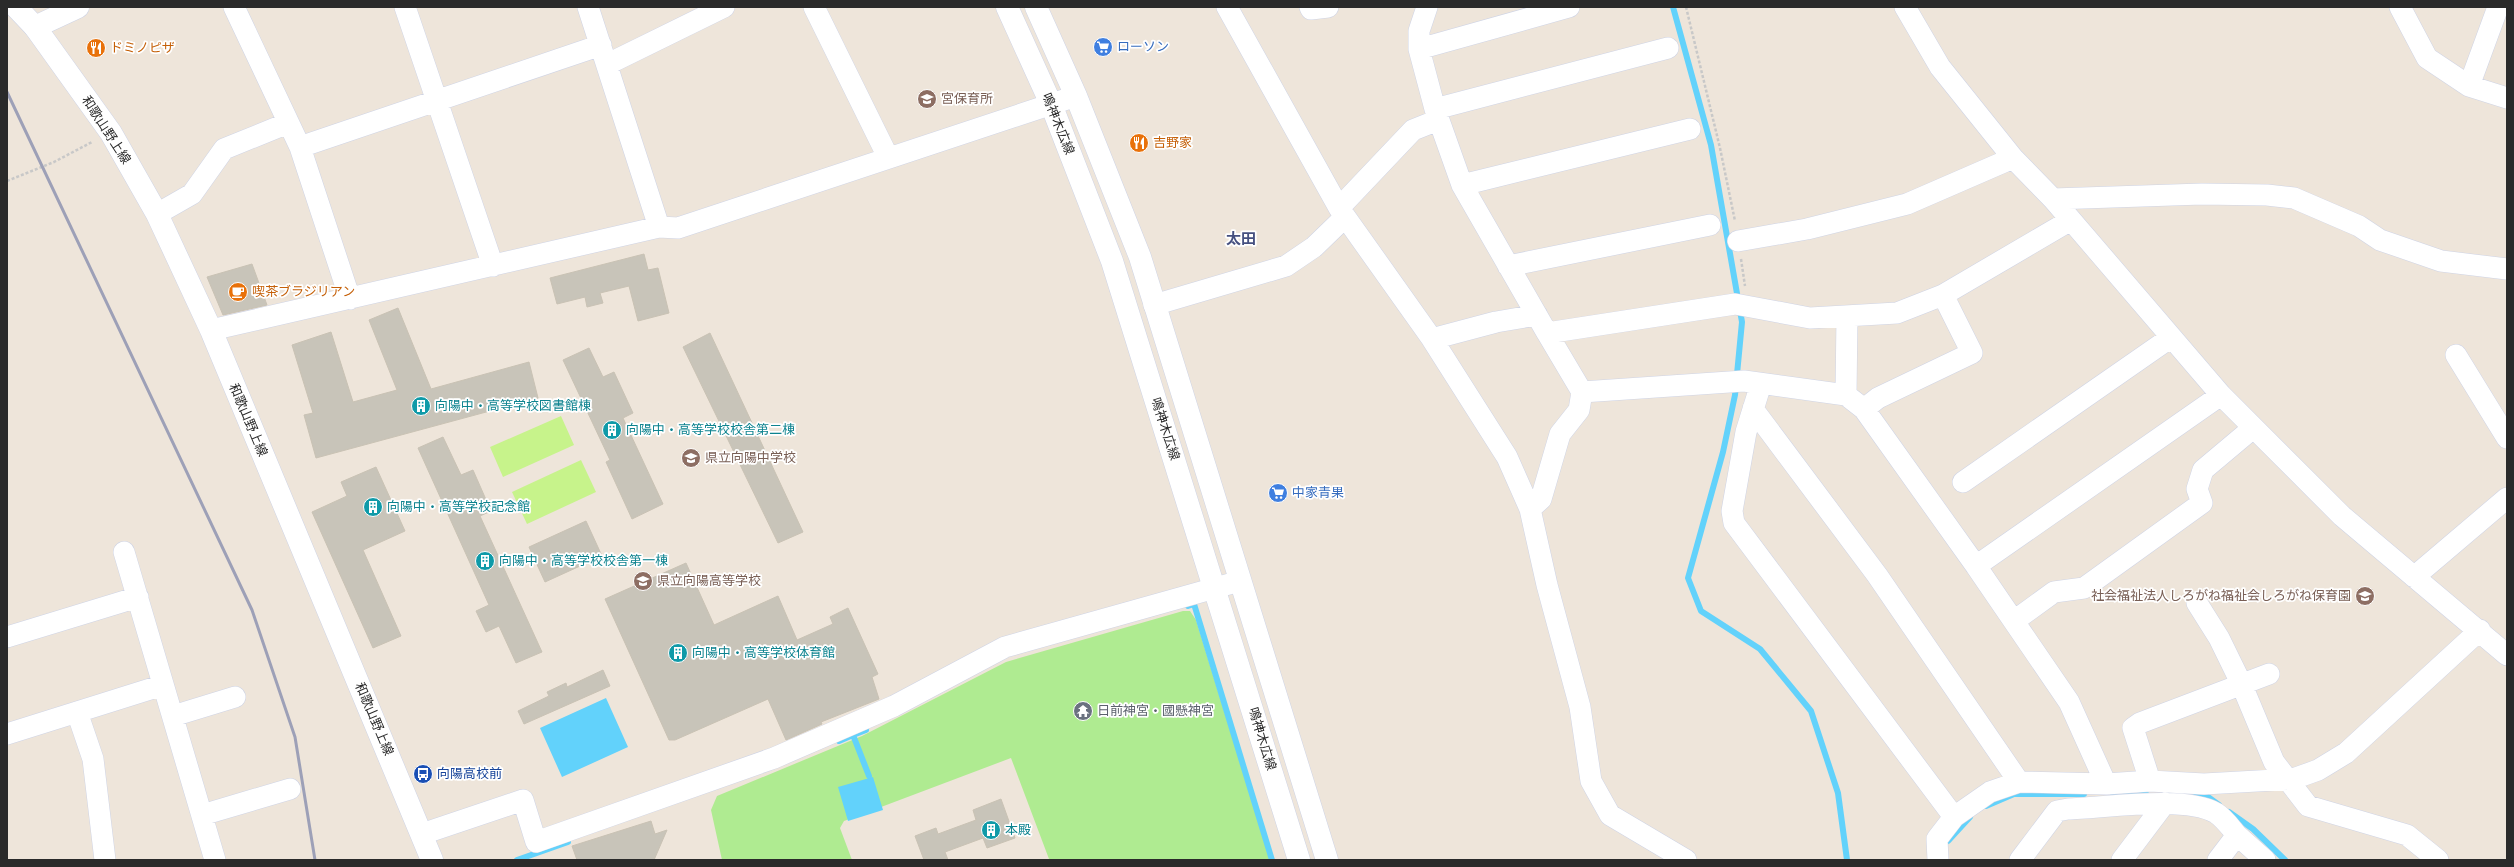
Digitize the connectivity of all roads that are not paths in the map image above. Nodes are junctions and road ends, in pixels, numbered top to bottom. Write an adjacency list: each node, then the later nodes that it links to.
1 (16, 7): 18 (main road, 和歌山野上線)
2 (78, 7): 18 (main road)
3 (234, 7): 28 (street)
4 (405, 7): 25 (street)
5 (588, 7): 21 (street)
6 (724, 7): 21 (street)
7 (814, 7): 31 (street)
8 (1227, 7): 35 (street)
9 (1310, 7): 10 (street)
10 (1328, 7)
11 (1427, 7): 20 (street)
12 (1569, 7): 20 (street)
13 (1905, 7): 32 (street)
14 (2400, 7): 22 (street)
15 (2498, 7): 22 (street)
16 (1038, 8): 17 (street); 23 (main road, 鳴神木広線)
17 (1011, 14): 26 (main road, 鳴神木広線)
18 (35, 27): 36 (main road, 和歌山野上線)
19 (1668, 48): 27 (street)
20 (1418, 49): 27 (street)
21 (605, 55): 25 (street); 39 (street)
22 (2469, 86): 24 (street)
23 (1076, 96): 26 (street); 46 (main road, 鳴神木広線)
24 (2507, 98)
25 (437, 100): 30 (street); 41 (street)
26 (1051, 104): 31 (street); 69 (main road, 鳴神木広線)
27 (1437, 114): 33 (street); 35 (street)
28 (288, 122): 30 (street); 36 (street)
29 (1690, 129): 33 (street)
30 (300, 147): 45 (street)
31 (888, 157): 39 (street)
32 (2013, 158): 34 (street); 40 (street)
33 (1462, 185): 42 (street)
34 (2053, 199): 37 (street); 43 (street)
35 (1342, 213): 46 (street); 52 (street)
36 (157, 214): 49 (main road, 和歌山野上線)
37 (2071, 220): 44 (street); 51 (street)
38 (1710, 225): 42 (street)
39 (659, 227): 41 (street)
40 (1738, 241)
41 (493, 266): 45 (street)
42 (1508, 266): 47 (street)
43 (2507, 269)
44 (1943, 295): 48 (street); 59 (street)
45 (350, 299): 49 (street)
46 (1154, 305): 68 (main road, 鳴神木広線)
47 (1536, 315): 50 (street); 52 (street)
48 (1847, 316): 50 (street); 56 (street)
49 (210, 330): 91 (main road, 和歌山野上線)
50 (1547, 333): 55 (street)
51 (2170, 338): 57 (street); 62 (street)
52 (1432, 339): 64 (street)
53 (2456, 355): 61 (street)
54 (1761, 384): 55 (street); 56 (street); 58 (street)
55 (1582, 392): 64 (street)
56 (1846, 395): 59 (street)
57 (2222, 395): 60 (street); 66 (street)
58 (1753, 409): 85 (street); 90 (street)
59 (1864, 409): 66 (street)
60 (2253, 428): 67 (street); 72 (street)
61 (2507, 438)
62 (1962, 482)
63 (2507, 498): 67 (street)
64 (1530, 509): 98 (street)
65 (124, 552): 70 (street)
66 (1976, 566): 72 (street)
67 (2414, 577): 73 (street)
68 (1240, 580): 69 (street); 97 (main road, 鳴神木広線)
69 (1215, 587): 91 (street); 96 (main road, 鳴神木広線)
70 (138, 598): 74 (street); 78 (street)
71 (2198, 602): 77 (street)
72 (2014, 621): 86 (street)
73 (2480, 630): 75 (street); 83 (street)
74 (7, 637)
75 (2503, 649)
76 (2269, 674): 77 (street)
77 (2241, 683): 83 (street); 84 (street)
78 (163, 685): 80 (street); 81 (street)
79 (234, 697): 81 (street)
80 (78, 712): 82 (street); 93 (street)
81 (172, 716): 89 (street)
82 (7, 734)
83 (2286, 779): 84 (street); 104 (street)
84 (2150, 781): 86 (street)
85 (2019, 782): 86 (street); 90 (street)
86 (2106, 784)
87 (290, 788): 89 (street)
88 (2165, 803): 92 (street); 100 (street); 101 (street)
89 (202, 816): 94 (street)
90 (1954, 817): 99 (street)
91 (422, 834): 95 (main road, 和歌山野上線)
92 (2237, 835): 102 (street); 103 (street)
93 (106, 860)
94 (215, 860)
95 (432, 860)
96 (1299, 860)
97 (1327, 860)
98 (1686, 860)
99 (1938, 860)
100 (2020, 860)
101 (2122, 860)
102 (2218, 860)
103 (2265, 860)
104 (2438, 860)

